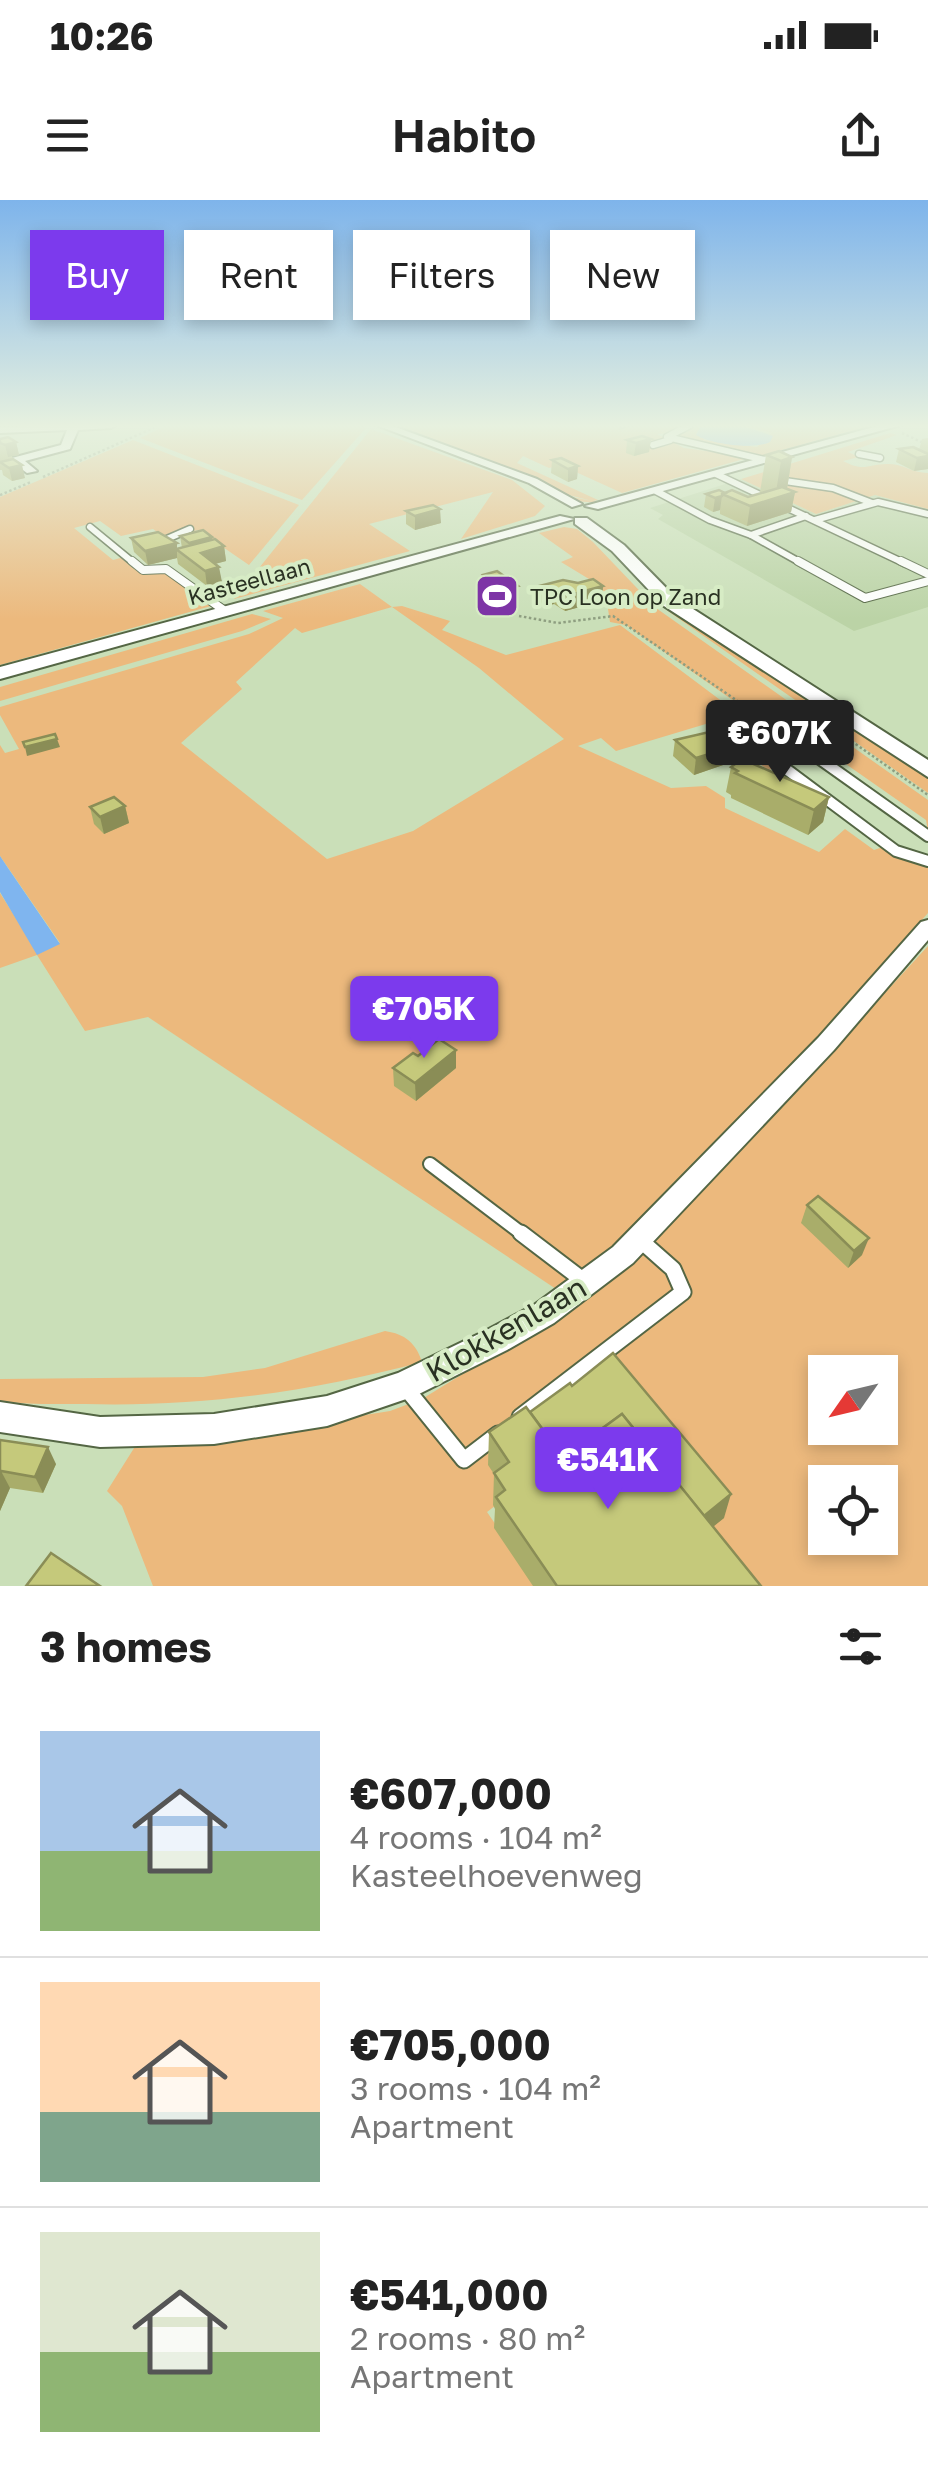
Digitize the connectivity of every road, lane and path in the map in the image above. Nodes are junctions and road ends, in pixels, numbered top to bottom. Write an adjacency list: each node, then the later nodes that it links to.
1 (542, 490): 7 (street)
2 (661, 490): 5 (street, Kasteellaan)
3 (750, 490): 9 (lane)
4 (838, 490): 6 (lane)
5 (656, 491): 7 (street, Kasteellaan); 12 (lane)
6 (874, 503): 8 (lane); 9 (lane)
7 (579, 512): 19 (street, Kasteellaan); 25 (street)
8 (928, 514)
9 (811, 518): 12 (lane); 18 (lane)
10 (90, 527): 15 (lane)
11 (190, 529): 13 (lane)
12 (750, 535): 18 (lane)
13 (154, 544)
14 (137, 549): 15 (lane)
15 (121, 554): 17 (lane)
16 (178, 562): 17 (lane)
17 (166, 569): 19 (lane)
18 (928, 578)
19 (225, 610): 21 (street, Kasteellaan)
20 (519, 616): 23 (path)
21 (0, 673)
22 (810, 712): 23 (lane); 26 (path)
23 (770, 724): 24 (lane)
24 (801, 746): 27 (lane); 28 (lane)
25 (928, 770)
26 (928, 795)
27 (928, 836)
28 (928, 861)
29 (928, 928): 31 (street, Klokkenlaan)
30 (430, 1164): 32 (lane)
31 (639, 1239): 32 (street, Klokkenlaan); 33 (lane)
32 (588, 1284): 33 (street, Klokkenlaan)
33 (404, 1386): 34 (street, Klokkenlaan)
34 (0, 1418)

